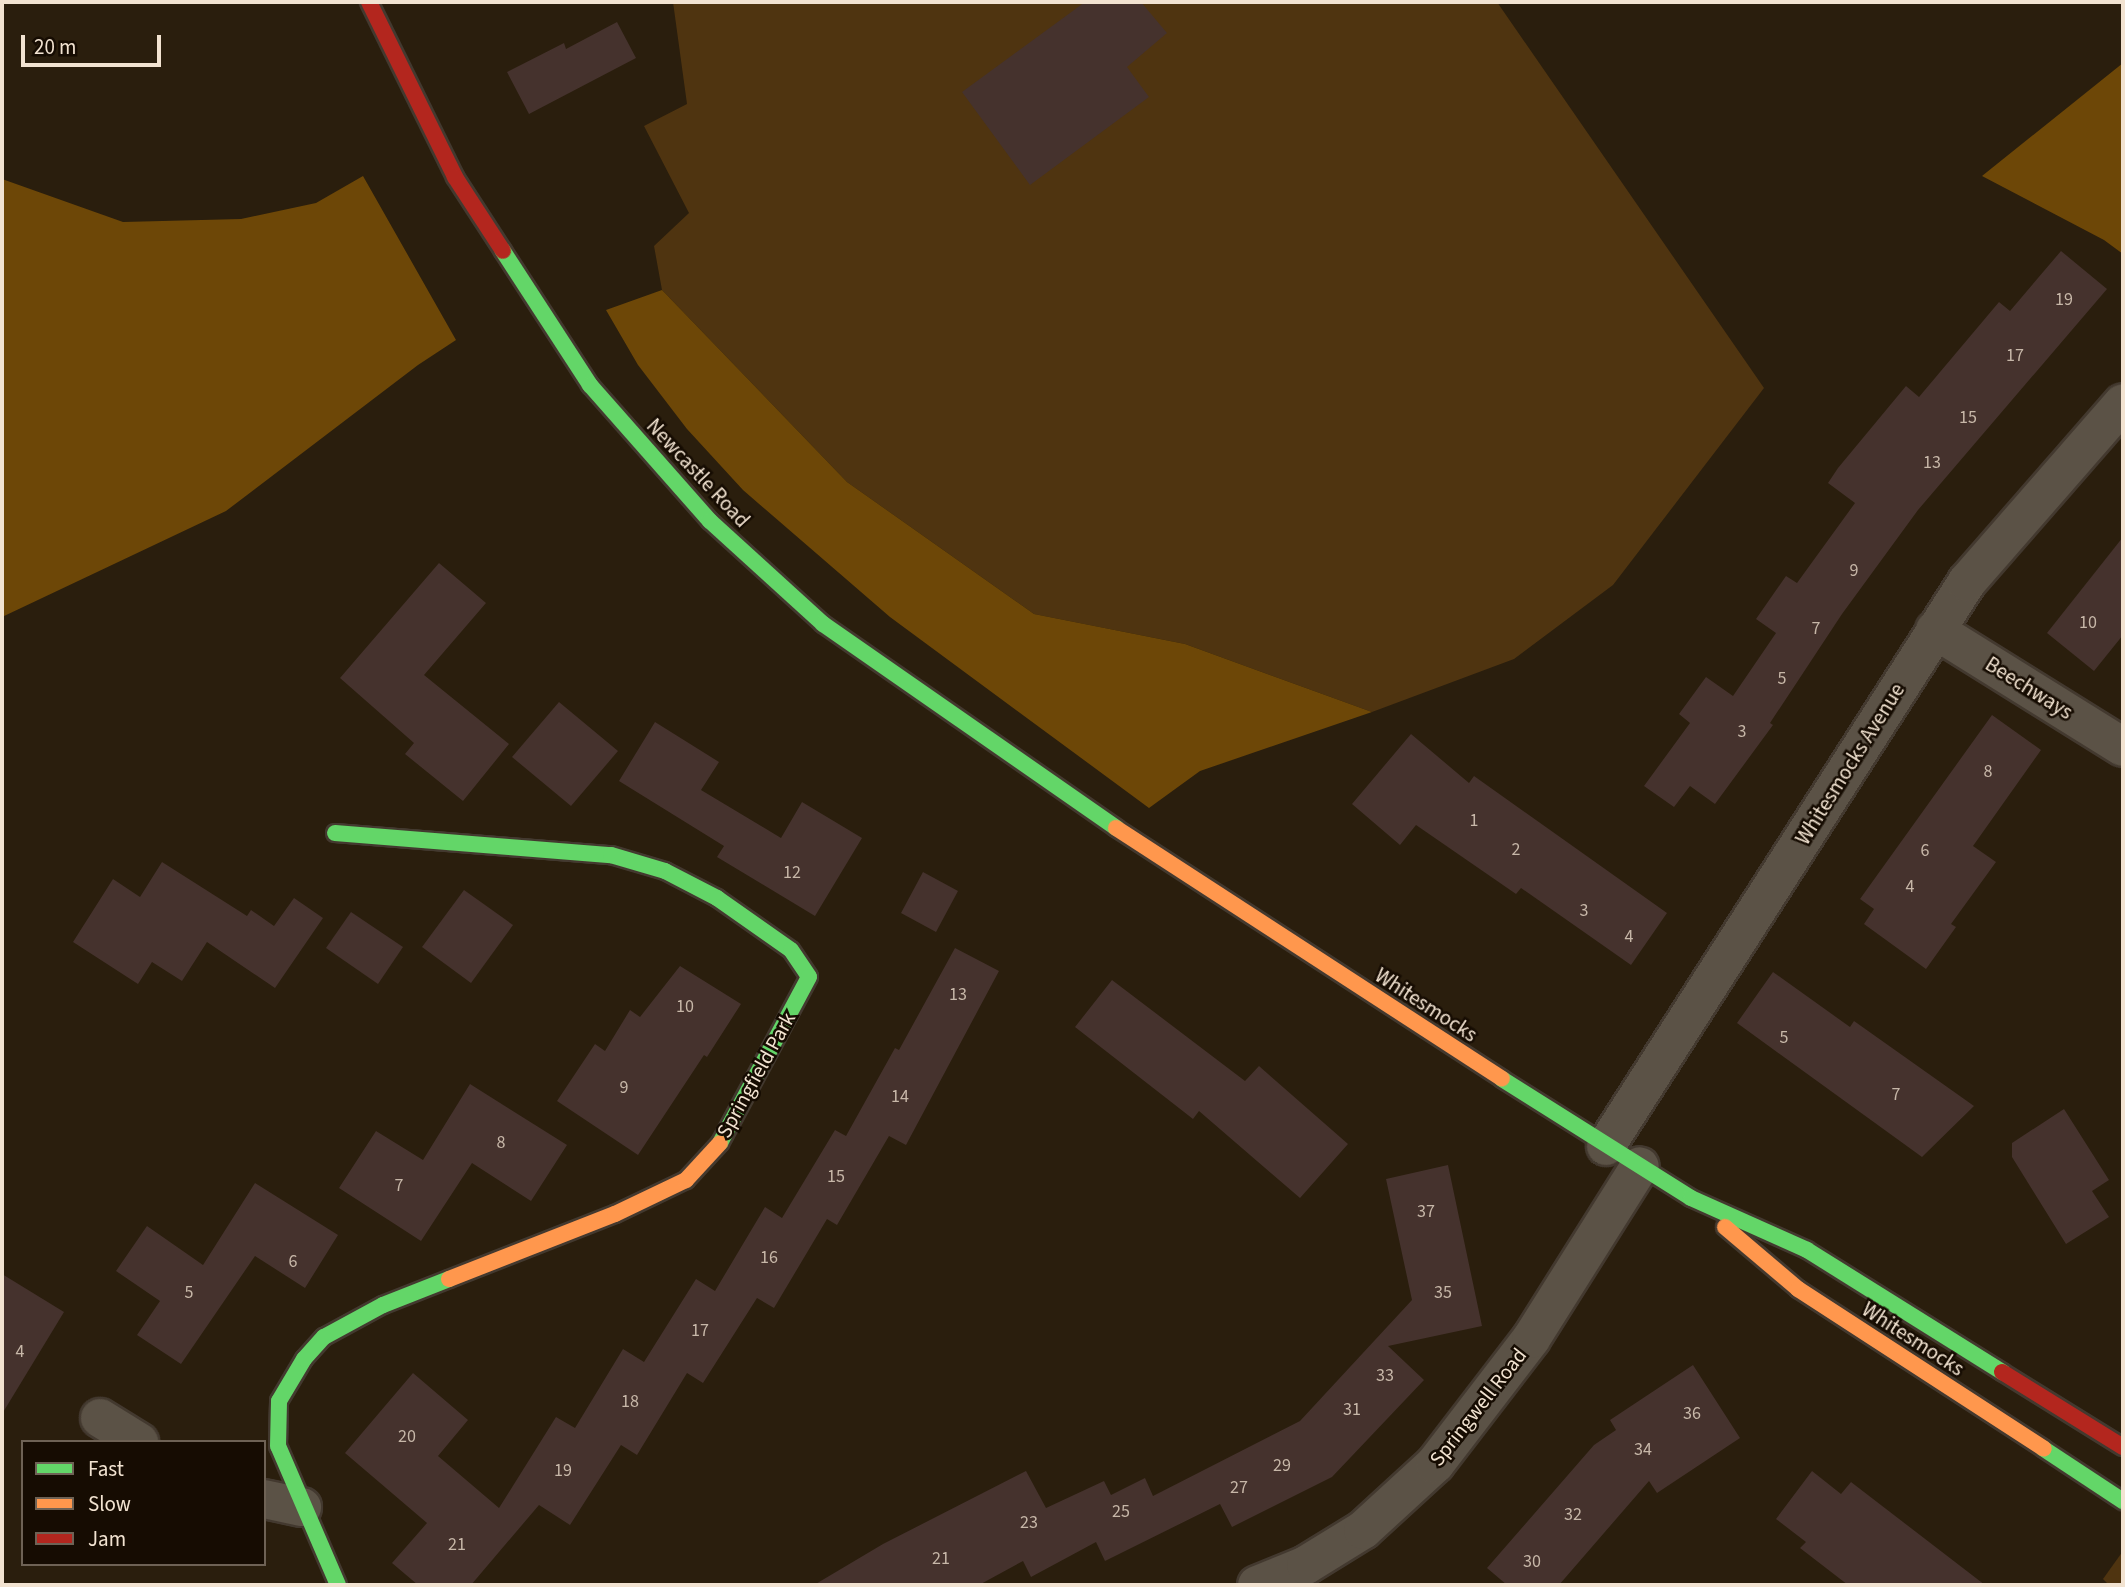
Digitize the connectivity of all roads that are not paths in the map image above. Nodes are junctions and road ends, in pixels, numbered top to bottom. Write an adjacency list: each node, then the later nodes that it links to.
1 (369, 2): 6 (main road, Newcastle Road)
2 (2123, 403): 3 (street, Whitesmocks Avenue)
3 (1935, 630): 4 (street, Beechways); 7 (street, Whitesmocks Avenue)
4 (2123, 747)
5 (335, 833): 15 (main road, Springfield Park)
6 (1139, 845): 7 (main road, Whitesmocks)
7 (1606, 1146): 8 (main road, Whitesmocks)
8 (1640, 1167): 9 (main road, Whitesmocks); 17 (street, Springwell Road)
9 (1691, 1198): 12 (main road, Whitesmocks); 14 (main road, Whitesmocks)
10 (100, 1418): 11 (street)
11 (136, 1440)
12 (2123, 1447)
13 (266, 1499): 15 (street)
14 (2123, 1501)
15 (302, 1507): 16 (main road, Springfield Park)
16 (338, 1585)
17 (1257, 1585)

